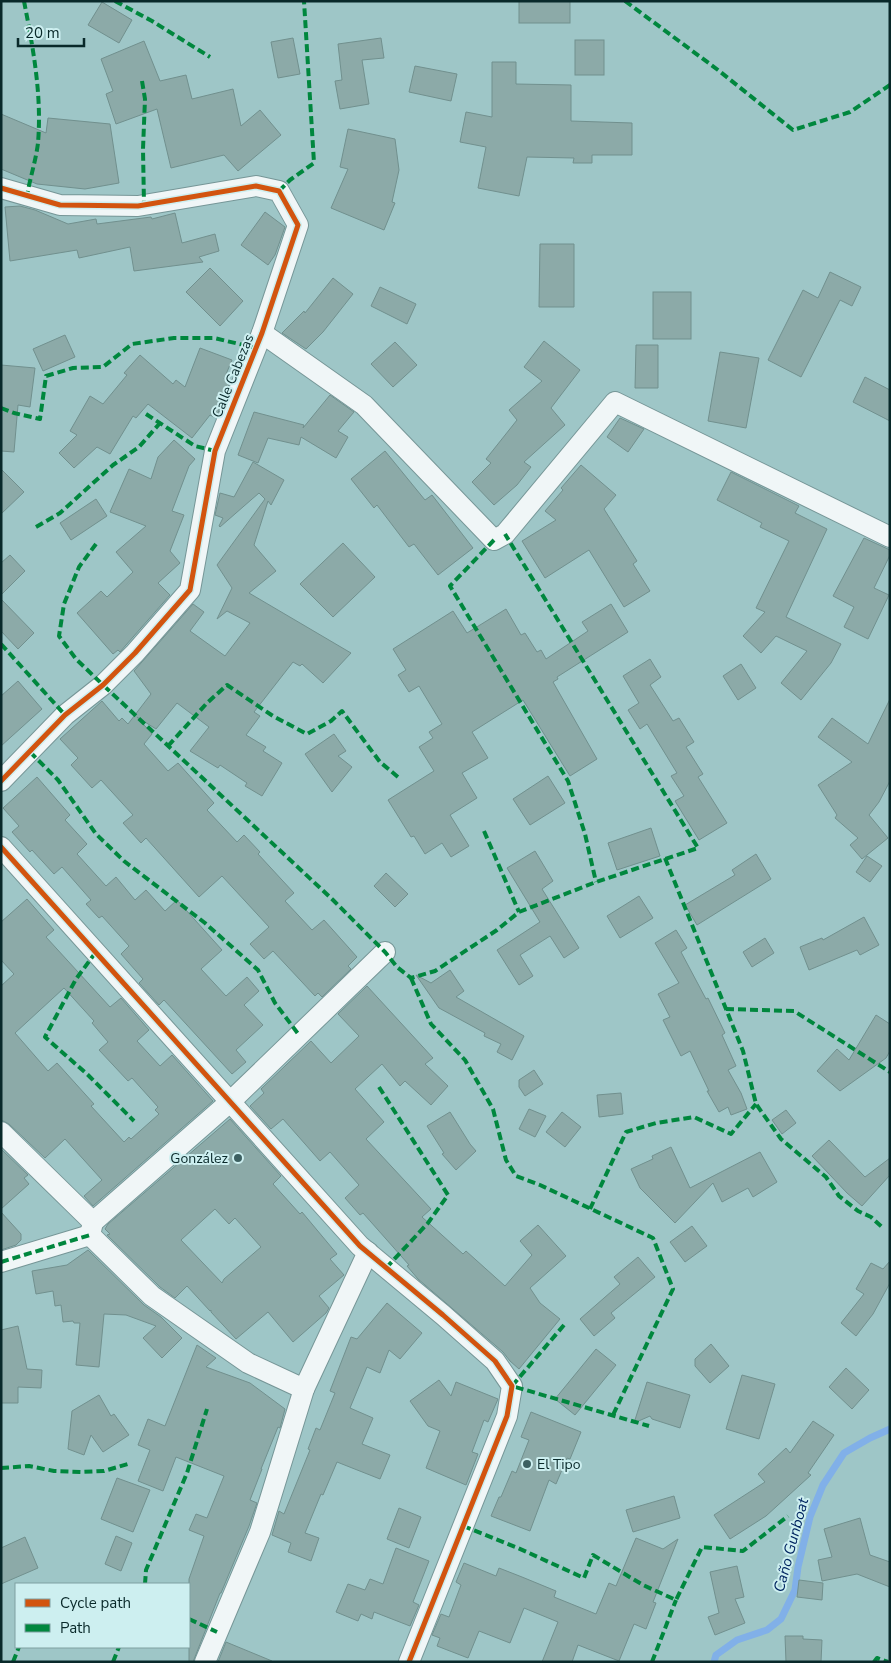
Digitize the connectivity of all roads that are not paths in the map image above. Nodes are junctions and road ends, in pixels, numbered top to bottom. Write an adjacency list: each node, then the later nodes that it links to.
1 (1, 188): 2 (street, Calle Cabezas)
2 (262, 333): 3 (street); 4 (street, Calle Cabezas)
3 (890, 537)
4 (1, 781)
5 (1, 847): 7 (street)
6 (384, 952): 7 (street)
7 (231, 1101): 9 (street); 10 (street)
8 (1, 1132): 9 (street)
9 (91, 1228): 11 (street); 12 (street)
10 (368, 1252): 12 (street); 14 (street)
11 (1, 1262)
12 (304, 1389): 13 (street)
13 (204, 1662)
14 (408, 1662)

